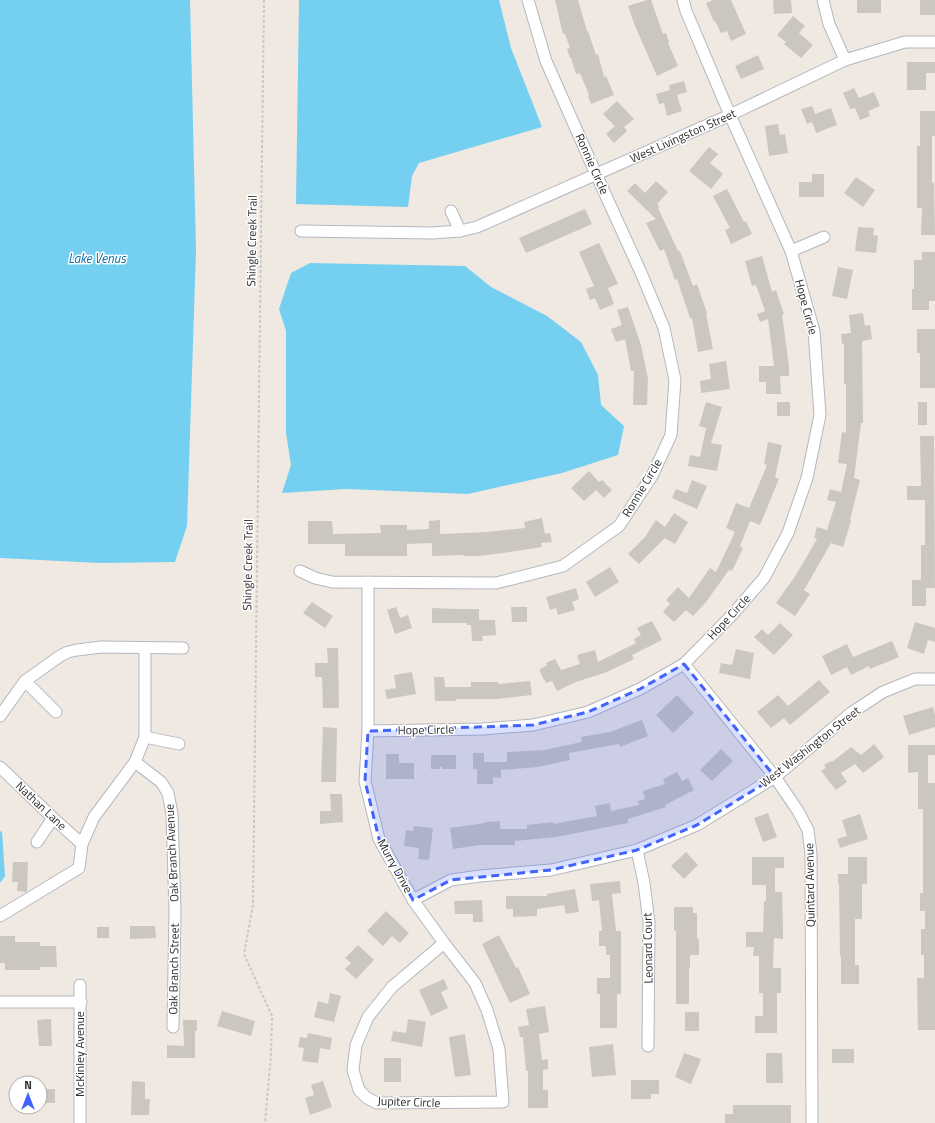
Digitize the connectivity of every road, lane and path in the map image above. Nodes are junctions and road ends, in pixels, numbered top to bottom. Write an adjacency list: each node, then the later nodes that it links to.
1 (264, 0): 44 (path, Shingle Creek Trail)
2 (528, 0): 8 (street, Ronnie Circle)
3 (683, 0): 7 (street, Hope Circle)
4 (823, 0): 6 (street)
5 (935, 42): 6 (street, West Livingston Street)
6 (845, 60): 7 (street, West Livingston Street)
7 (730, 115): 8 (street, West Livingston Street); 13 (street, Hope Circle)
8 (596, 174): 11 (street, West Livingston Street); 15 (street, Ronnie Circle)
9 (452, 211): 11 (street)
10 (301, 231): 11 (street, West Livingston Street)
11 (460, 231)
12 (824, 237): 13 (street)
13 (791, 251): 18 (street, Hope Circle)
14 (300, 571): 15 (street, Ronnie Circle)
15 (368, 582): 23 (street, Murry Drive)
16 (145, 648): 17 (street); 20 (street); 24 (street)
17 (183, 648)
18 (684, 664): 23 (street, Hope Circle); 28 (street, Quintard Avenue)
19 (935, 679): 28 (street, West Washington Street)
20 (25, 681): 21 (street); 22 (street)
21 (56, 712)
22 (0, 716)
23 (368, 730): 33 (street, Murry Drive)
24 (145, 737): 25 (street); 26 (street)
25 (179, 744)
26 (135, 762): 31 (street); 34 (street, Oak Branch Avenue)
27 (0, 767): 29 (street, Nathan Lane)
28 (775, 777): 32 (street, West Washington Street); 45 (street, Quintard Avenue)
29 (53, 818): 30 (street); 31 (street, Nathan Lane)
30 (37, 842)
31 (82, 844): 35 (street)
32 (638, 850): 33 (street, West Washington Street); 41 (street, Leonard Court)
33 (413, 900): 36 (street, Murry Drive)
34 (175, 911): 40 (street, Oak Branch Street)
35 (0, 916)
36 (444, 943): 42 (street, Murry Drive); 42 (street, Jupiter Circle)
37 (80, 985): 39 (street, McKinley Avenue)
38 (0, 1002): 39 (street)
39 (80, 1002): 43 (street, McKinley Avenue)
40 (172, 1027)
41 (648, 1046)
42 (503, 1102)
43 (80, 1123)
44 (265, 1123)
45 (812, 1123)

